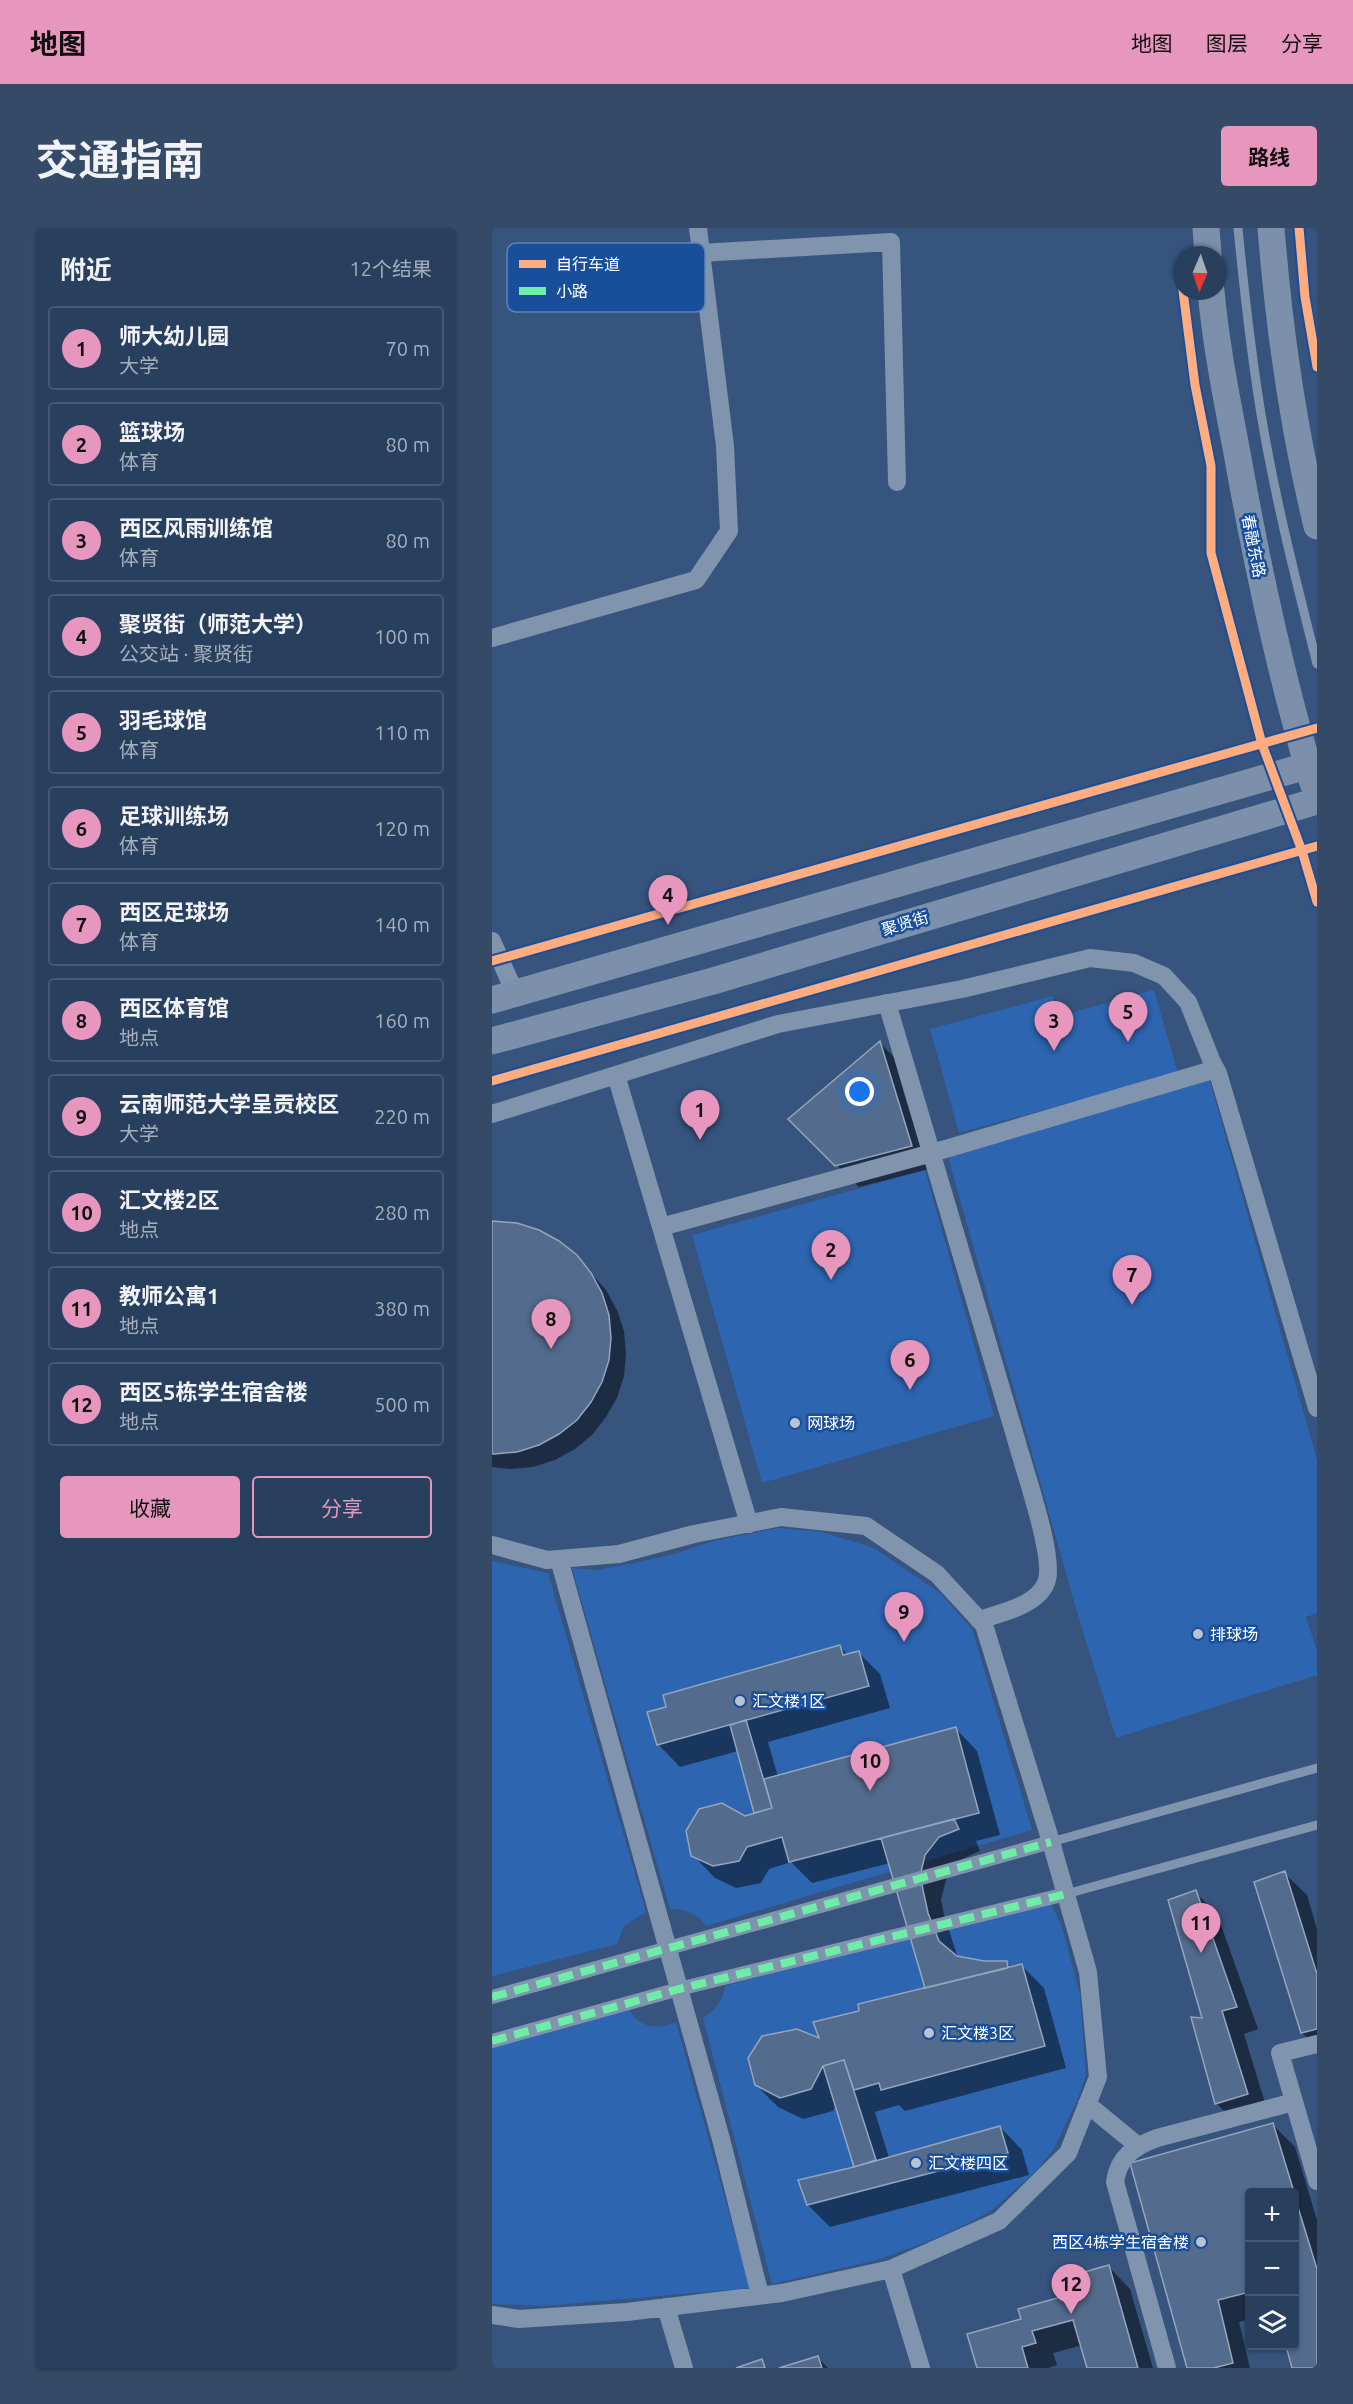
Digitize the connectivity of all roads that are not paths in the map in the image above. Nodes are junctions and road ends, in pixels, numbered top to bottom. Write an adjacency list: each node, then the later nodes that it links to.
1 (698, 228): 5 (street)
2 (1206, 228): 6 (main road)
3 (1238, 228): 13 (lane)
4 (1271, 228): 11 (main road)
5 (699, 243)
6 (1207, 246)
7 (705, 253): 10 (street)
8 (705, 292): 12 (street)
9 (1212, 300): 14 (main road, 春融东路)
10 (897, 482)
11 (1317, 526)
12 (492, 638)
13 (1317, 664)
14 (1312, 764): 15 (main road, 春融东路); 17 (main road)
15 (1317, 799): 19 (main road, 聚贤街)
16 (492, 941): 17 (street)
17 (504, 996)
18 (887, 1003): 20 (street); 21 (street); 23 (street)
19 (492, 1041)
20 (1216, 1069): 23 (street); 25 (street)
21 (616, 1075): 22 (street); 24 (street)
22 (492, 1114)
23 (932, 1153): 24 (street); 29 (street)
24 (661, 1227): 26 (street)
25 (1317, 1408)
26 (748, 1524): 28 (street); 29 (street)
27 (492, 1545): 28 (street)
28 (559, 1559): 34 (street)
29 (979, 1620): 32 (street)
30 (1317, 1768): 32 (lane)
31 (1317, 1825): 33 (lane)
32 (1051, 1842): 33 (street); 34 (street)
33 (1066, 1894): 35 (street); 40 (street)
34 (668, 1948): 35 (street); 36 (street)
35 (679, 1989): 37 (street); 44 (street)
36 (492, 1997)
37 (492, 2041)
38 (1317, 2044): 39 (street)
39 (1294, 2102): 41 (street); 42 (street)
40 (1088, 2104): 41 (street); 43 (street)
41 (1137, 2145): 49 (street)
42 (1317, 2181)
43 (891, 2269): 44 (street); 48 (street)
44 (760, 2295): 45 (street)
45 (666, 2307): 46 (street); 47 (street)
46 (492, 2315)
47 (684, 2368)
48 (921, 2368)
49 (1167, 2368)

